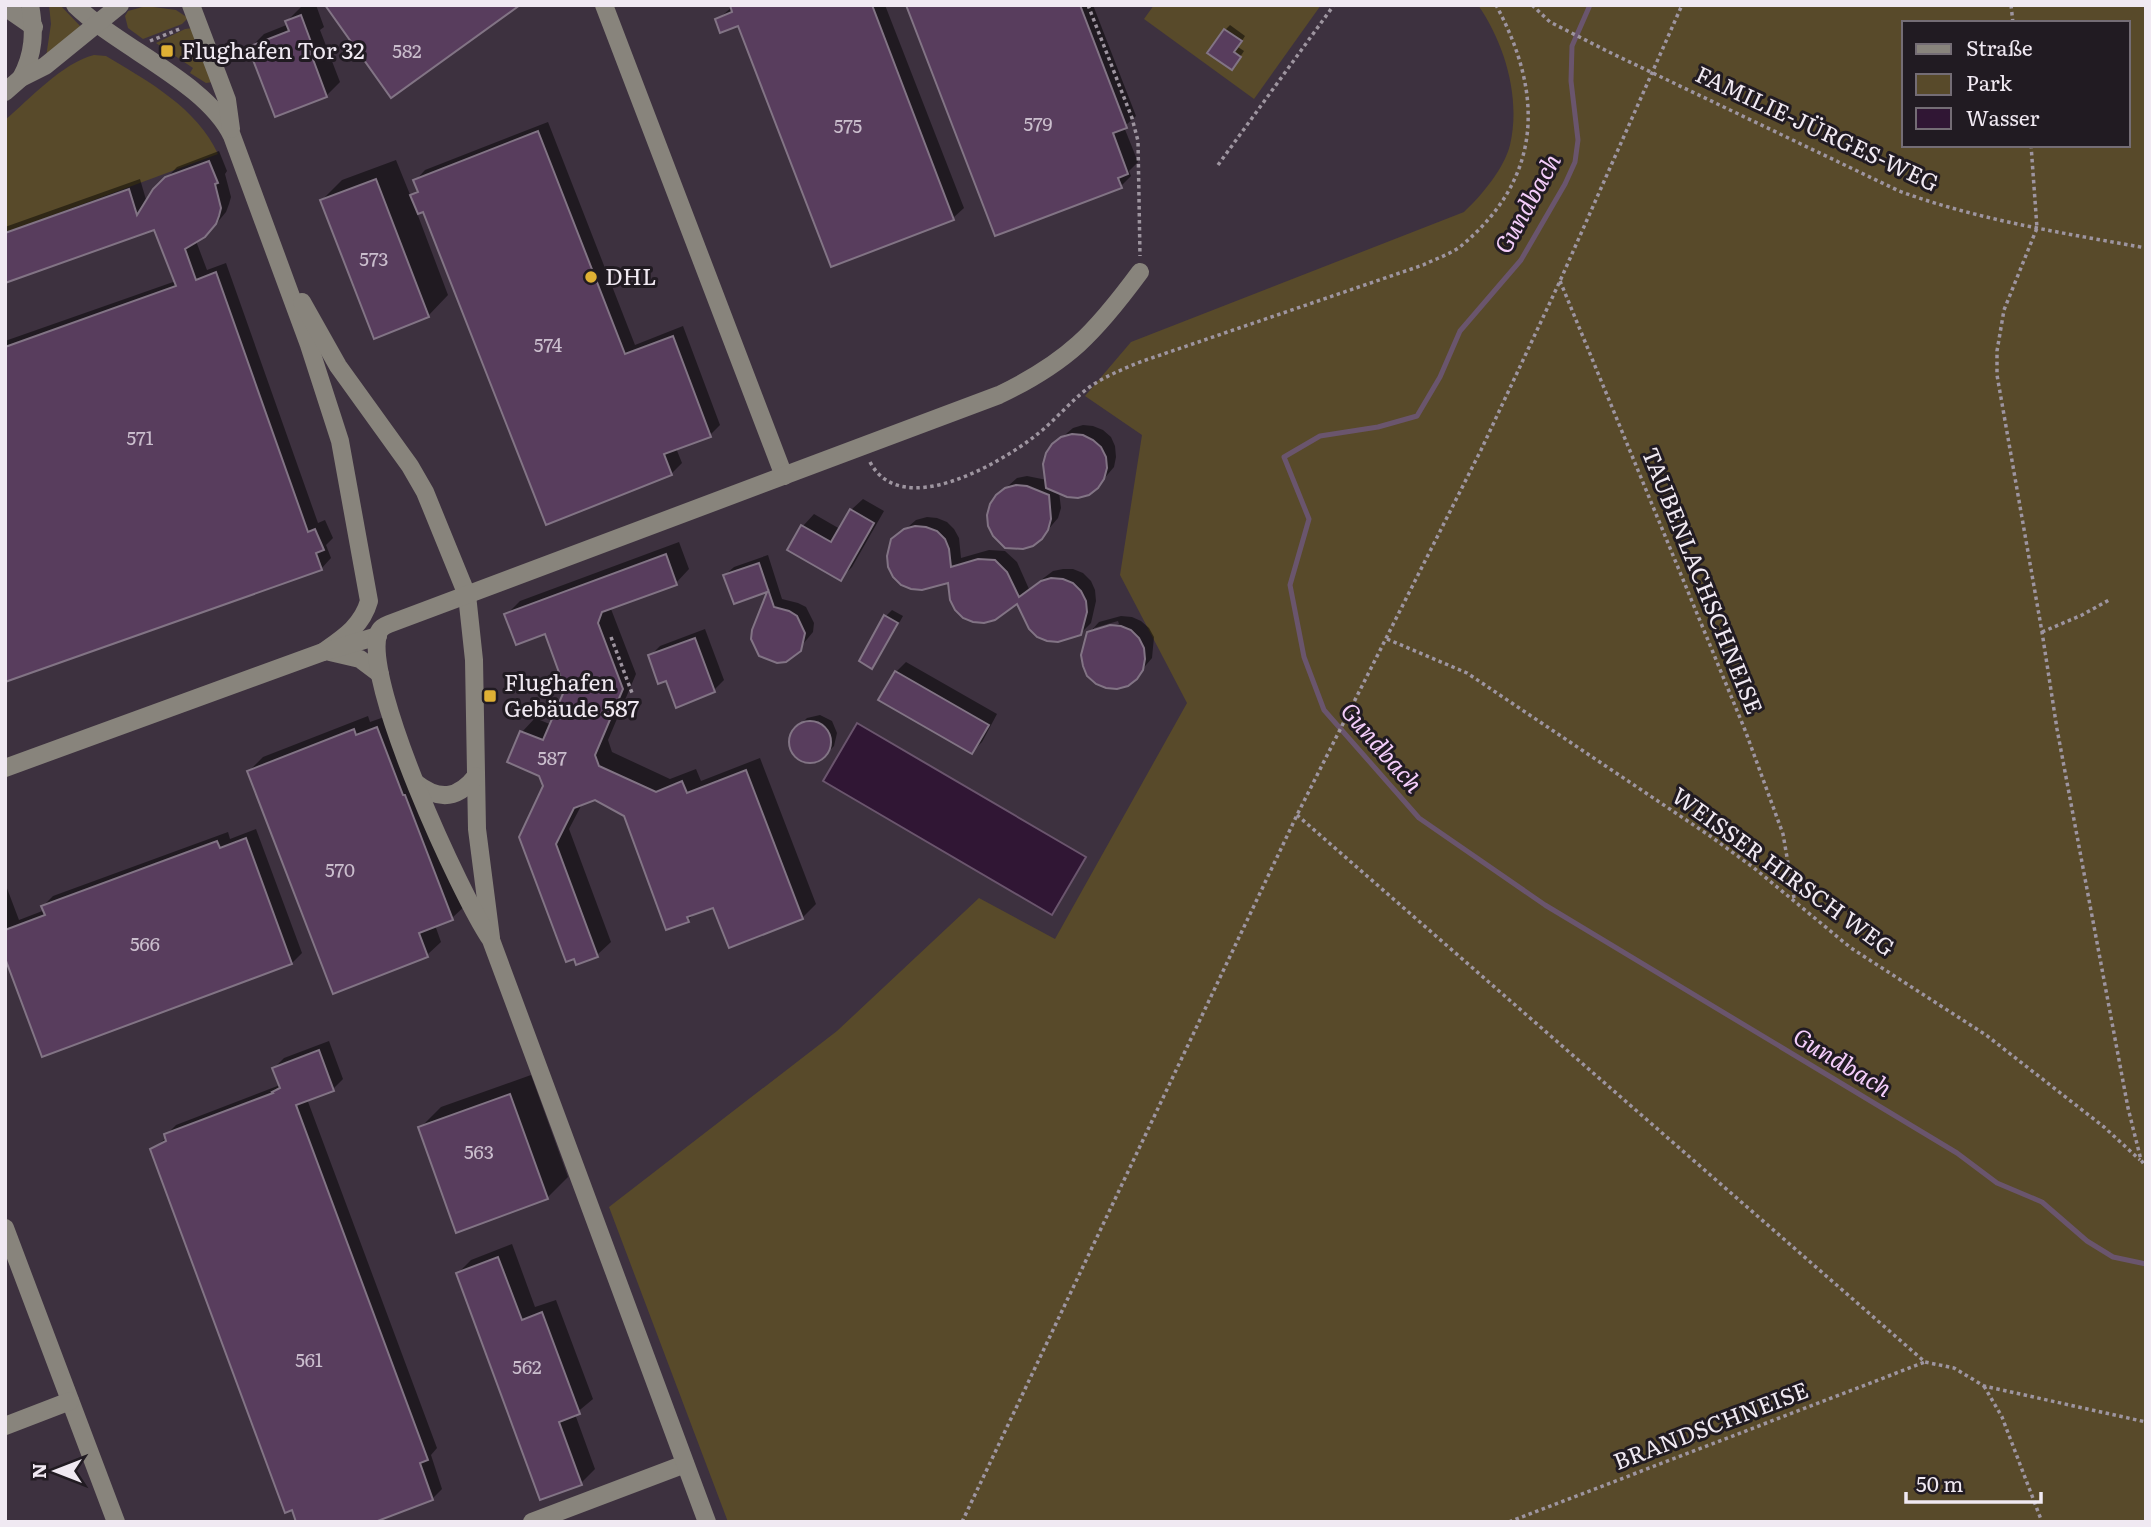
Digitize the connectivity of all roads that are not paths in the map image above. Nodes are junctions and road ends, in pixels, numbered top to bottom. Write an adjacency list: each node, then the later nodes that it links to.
1 (22, 5): 9 (lane)
2 (32, 5): 9 (lane)
3 (75, 5): 8 (lane)
4 (120, 5): 8 (lane)
5 (604, 5): 15 (lane)
6 (5, 7): 9 (lane)
7 (190, 11): 12 (lane)
8 (97, 24): 10 (lane); 12 (lane)
9 (34, 27): 10 (lane)
10 (21, 78): 11 (lane)
11 (5, 92)
12 (232, 136): 13 (lane)
13 (271, 247): 16 (lane); 18 (lane)
14 (1140, 272): 15 (lane)
15 (784, 476): 16 (lane)
16 (467, 595): 17 (lane); 21 (lane)
17 (377, 636): 18 (lane); 19 (lane)
18 (323, 652): 19 (lane); 20 (lane)
19 (380, 674): 22 (lane)
20 (5, 768)
21 (476, 776): 22 (lane); 23 (lane)
22 (416, 783): 23 (lane)
23 (491, 940): 27 (lane)
24 (5, 1228): 25 (lane)
25 (70, 1401): 26 (lane); 28 (lane)
26 (5, 1426)
27 (685, 1464): 29 (lane); 30 (lane)
28 (116, 1522)
29 (532, 1522)
30 (707, 1522)

